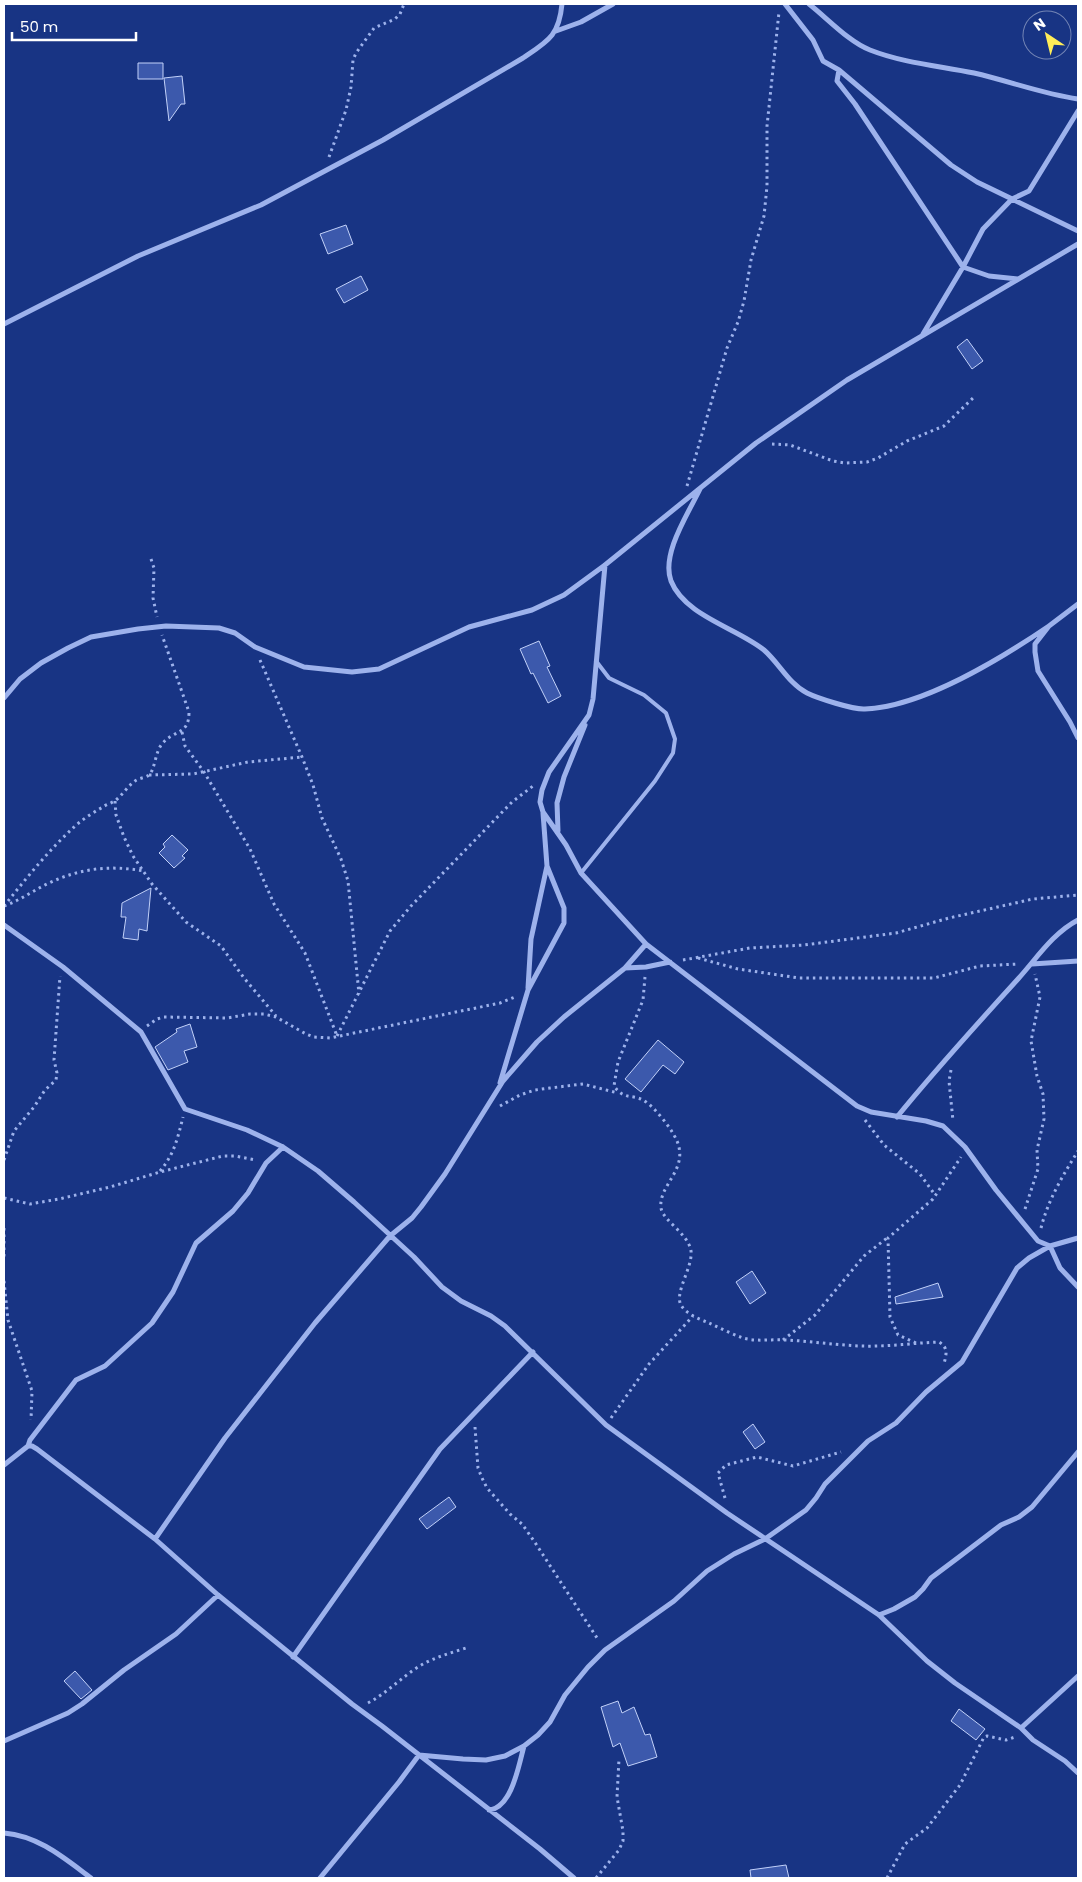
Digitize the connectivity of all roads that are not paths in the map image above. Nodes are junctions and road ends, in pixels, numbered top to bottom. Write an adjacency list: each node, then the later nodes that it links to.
1 (562, 4): 5 (street)
2 (613, 4): 5 (street)
3 (785, 4): 6 (street)
4 (810, 4): 7 (street)
5 (556, 31): 14 (street)
6 (839, 70): 9 (street); 12 (street)
7 (1078, 99)
8 (1078, 111): 9 (street)
9 (1012, 199): 10 (street); 12 (street)
10 (1078, 231)
11 (1078, 244): 13 (street)
12 (963, 267): 13 (street); 15 (street)
13 (1018, 279): 15 (street)
14 (4, 324)
15 (923, 334): 16 (street)
16 (700, 488): 17 (street); 19 (street)
17 (605, 566): 20 (street); 21 (street)
18 (1078, 604): 19 (street)
19 (1049, 626): 23 (street)
20 (596, 661): 22 (street); 27 (lane)
21 (4, 698)
22 (589, 715): 24 (street); 25 (street)
23 (1078, 738)
24 (543, 812): 25 (street); 26 (street)
25 (558, 832): 27 (street)
26 (547, 866): 35 (street); 35 (street)
27 (580, 873): 30 (street)
28 (1078, 920): 33 (street)
29 (4, 925): 38 (street)
30 (646, 944): 32 (street); 34 (street)
31 (1078, 960): 33 (street)
32 (670, 962): 34 (street); 37 (street)
33 (1032, 964): 37 (street)
34 (625, 968): 36 (street)
35 (528, 990): 36 (street)
36 (498, 1088): 39 (street)
37 (897, 1117): 41 (street)
38 (283, 1147): 39 (street); 44 (street)
39 (390, 1236): 43 (street); 48 (street)
40 (1078, 1238): 41 (street)
41 (1050, 1246): 42 (street); 47 (street)
42 (1078, 1287)
43 (533, 1352): 47 (street); 51 (street)
44 (29, 1443): 46 (street); 48 (street)
45 (1078, 1452): 50 (street)
46 (4, 1465)
47 (765, 1539): 50 (street); 55 (street)
48 (155, 1540): 49 (street)
49 (218, 1595): 51 (street); 54 (street)
50 (879, 1615): 53 (street)
51 (293, 1657): 56 (street)
52 (1078, 1676): 53 (street)
53 (1021, 1728): 57 (street)
54 (4, 1740)
55 (524, 1746): 56 (street); 58 (street)
56 (418, 1755): 58 (street); 61 (street)
57 (1078, 1773)
58 (489, 1810): 62 (street)
59 (4, 1833): 60 (street)
60 (91, 1878)
61 (320, 1878)
62 (574, 1878)

